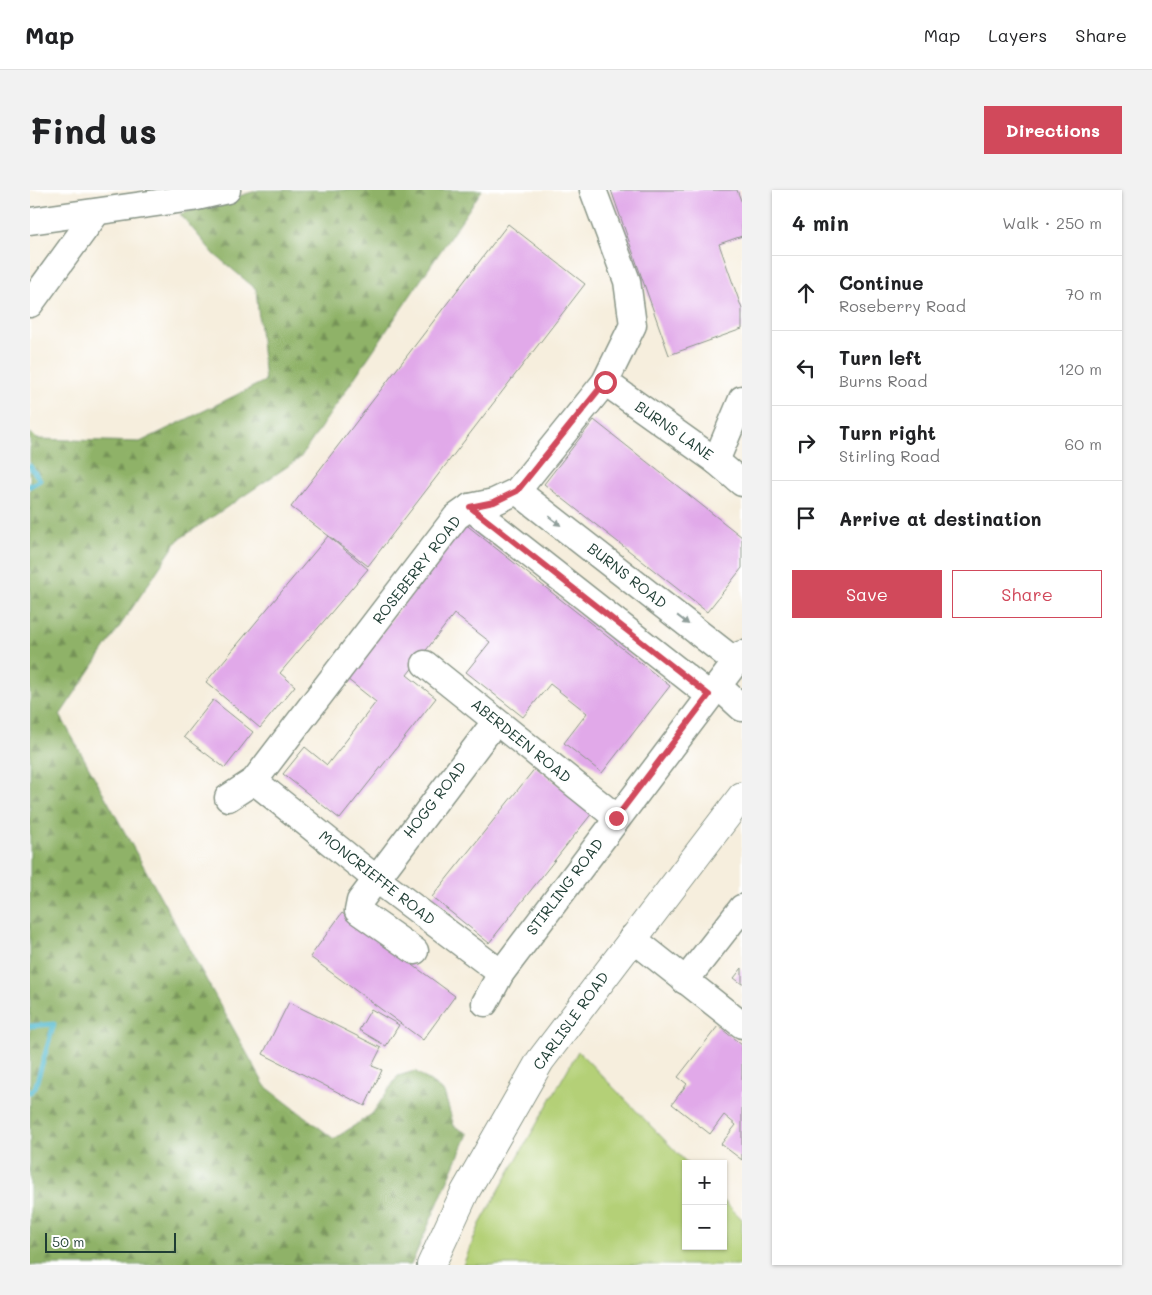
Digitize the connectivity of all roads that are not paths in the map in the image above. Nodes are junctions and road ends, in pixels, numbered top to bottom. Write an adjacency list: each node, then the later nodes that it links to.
1 (227, 190): 3 (street)
2 (593, 190): 6 (street, ROSEBERRY ROAD)
3 (97, 212): 4 (street); 5 (street)
4 (35, 220)
5 (30, 304)
6 (605, 382): 8 (street, BURNS LANE); 10 (street, ROSEBERRY ROAD)
7 (742, 399): 8 (street)
8 (716, 461): 9 (street, BURNS LANE)
9 (742, 483)
10 (517, 491): 11 (street, ROSEBERRY ROAD); 12 (street, BURNS ROAD, one-way to 12)
11 (470, 507): 14 (street); 17 (street, ROSEBERRY ROAD)
12 (739, 658): 14 (street, STIRLING ROAD)
13 (425, 664): 16 (street, ABERDEEN ROAD)
14 (714, 691): 15 (street); 20 (street, STIRLING ROAD)
15 (742, 708)
16 (495, 722): 20 (street, ABERDEEN ROAD); 21 (street, HOGG ROAD)
17 (254, 781): 19 (street, ROSEBERRY ROAD); 21 (street, MONCRIEFFE ROAD)
18 (742, 796): 23 (main road, CARLISLE ROAD)
19 (228, 798)
20 (616, 818): 25 (street, STIRLING ROAD)
21 (375, 878): 24 (street, HOGG ROAD); 25 (street, MONCRIEFFE ROAD)
22 (742, 908): 26 (street)
23 (632, 938): 26 (street); 29 (main road, CARLISLE ROAD)
24 (415, 952)
25 (501, 973): 27 (street, STIRLING ROAD)
26 (685, 981): 28 (street)
27 (485, 1003)
28 (742, 1025)
29 (431, 1265)

